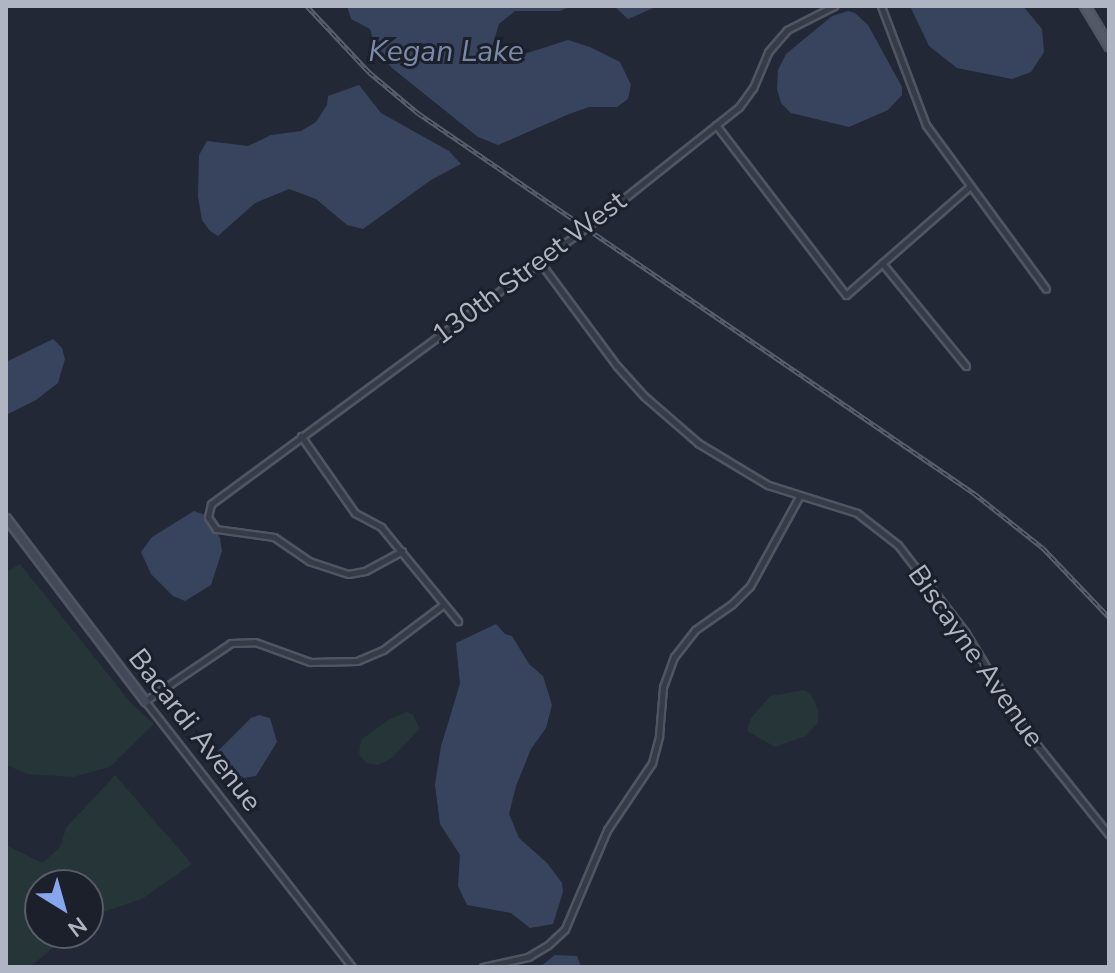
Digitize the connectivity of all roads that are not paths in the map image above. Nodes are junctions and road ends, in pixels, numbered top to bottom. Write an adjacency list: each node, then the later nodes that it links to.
1 (834, 6): 5 (street, 130th Street West)
2 (881, 6): 6 (street)
3 (1085, 6): 4 (main road)
4 (1109, 46)
5 (716, 125): 7 (street, 130th Street West); 8 (street)
6 (969, 187): 8 (street); 9 (street)
7 (539, 261): 11 (street, 130th Street West); 12 (street, Biscayne Avenue)
8 (882, 263): 10 (street)
9 (1046, 289)
10 (966, 366)
11 (301, 436): 14 (street); 14 (street, 130th Street West)
12 (799, 497): 18 (street, Biscayne Avenue); 20 (street)
13 (6, 518): 17 (street, Bacardi Avenue)
14 (402, 551): 15 (street)
15 (444, 604): 16 (street); 17 (street)
16 (458, 621)
17 (145, 701): 19 (street, Bacardi Avenue)
18 (1109, 835)
19 (352, 967)
20 (483, 967)

